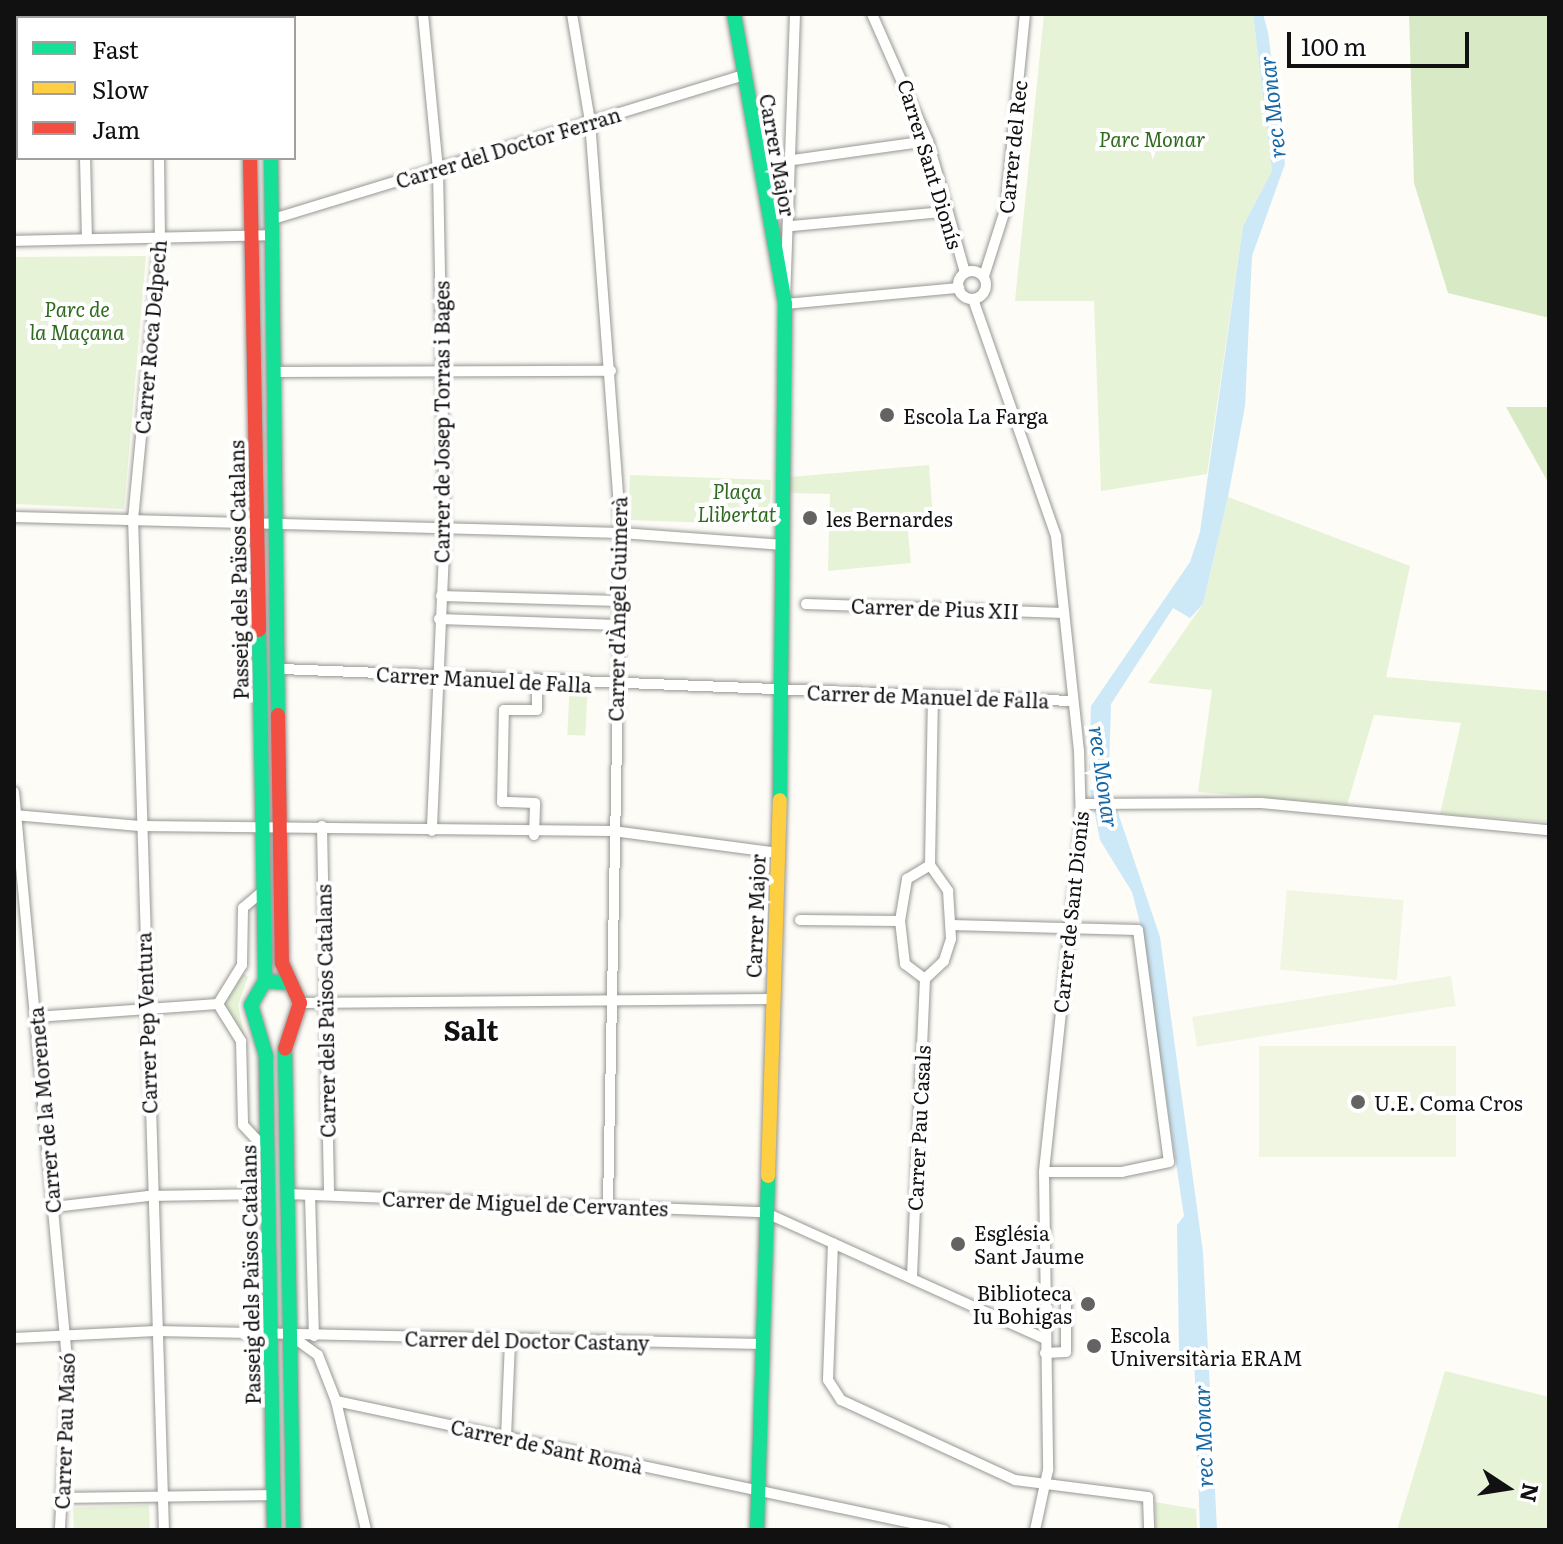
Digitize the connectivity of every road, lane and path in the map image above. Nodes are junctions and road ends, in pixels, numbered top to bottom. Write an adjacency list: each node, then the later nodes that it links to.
1 (423, 14): 15 (street, Carrer de Josep Torras i Bages)
2 (572, 14): 8 (street, Carrer d'Àngel Guimerà)
3 (734, 14): 7 (main road, Carrer Major)
4 (795, 14): 14 (street, Carrer Major)
5 (872, 14): 9 (street, Carrer Sant Dionís)
6 (1025, 14): 25 (street, Carrer del Rec)
7 (744, 75): 8 (street, Carrer del Doctor Ferran); 28 (main road, Carrer Major)
8 (590, 121): 15 (street, Carrer del Doctor Ferran); 29 (street, Carrer d'Àngel Guimerà)
9 (928, 141): 14 (street); 16 (street, Carrer Sant Dionís)
10 (85, 160): 21 (street)
11 (159, 160): 22 (street, Carrer Roca Delpech)
12 (250, 160): 19 (main road, Passeig dels Països Catalans)
13 (271, 160): 17 (main road)
14 (793, 162): 18 (street, Carrer Major)
15 (438, 170): 17 (street, Carrer del Doctor Ferran); 31 (street, Carrer de Josep Torras i Bages)
16 (944, 212): 18 (street); 24 (street, Carrer Sant Dionís)
17 (273, 219): 20 (main road)
18 (792, 226): 28 (street, Carrer Major)
19 (251, 235): 20 (street); 22 (street); 34 (main road, Passeig dels Països Catalans)
20 (274, 235): 30 (main road)
21 (87, 239): 22 (street); 23 (street)
22 (160, 239): 33 (street, Carrer Roca Delpech)
23 (14, 241)
24 (965, 273): 25 (street); 26 (street)
25 (984, 276): 27 (street, Carrer del Rec)
26 (959, 288): 27 (street); 28 (street)
27 (973, 299): 42 (street, Carrer de Sant Dionís)
28 (785, 304): 38 (main road, Carrer Major)
29 (611, 371): 31 (street); 37 (street, Carrer d'Àngel Guimerà)
30 (276, 372): 31 (street); 35 (main road)
31 (442, 374): 36 (street, Carrer de Josep Torras i Bages)
32 (14, 517): 33 (street)
33 (133, 517): 34 (street); 56 (street, Carrer Pep Ventura)
34 (258, 524): 35 (street); 55 (main road, Passeig dels Països Catalans)
35 (278, 524): 36 (street); 45 (main road)
36 (445, 529): 37 (street); 39 (street, Carrer de Josep Torras i Bages)
37 (621, 533): 38 (street); 40 (street, Carrer d'Àngel Guimerà)
38 (784, 545): 49 (main road, Carrer Major)
39 (441, 596): 40 (street); 43 (street, Carrer de Josep Torras i Bages)
40 (619, 601): 44 (street, Carrer d'Àngel Guimerà)
41 (806, 604): 42 (street, Carrer de Pius XII)
42 (1064, 613): 51 (street, Carrer de Sant Dionís)
43 (439, 619): 44 (street); 46 (street, Carrer de Josep Torras i Bages)
44 (618, 625): 48 (street, Carrer d'Àngel Guimerà)
45 (281, 669): 46 (street, Carrer Manuel de Falla); 57 (main road)
46 (435, 676): 47 (street, Carrer Manuel de Falla); 60 (street, Carrer de Josep Torras i Bages)
47 (537, 681): 48 (street, Carrer Manuel de Falla); 62 (street)
48 (616, 685): 49 (street, Carrer Manuel de Falla); 61 (street, Carrer d'Àngel Guimerà)
49 (783, 691): 50 (street, Carrer de Manuel de Falla); 63 (main road, Carrer Major)
50 (933, 696): 51 (street, Carrer de Manuel de Falla); 64 (street)
51 (1072, 701): 53 (street, Carrer de Sant Dionís)
52 (14, 792): 54 (street, Carrer de la Moreneta)
53 (1085, 804): 59 (street); 68 (street, Carrer de Sant Dionís)
54 (15, 816): 56 (street); 79 (street, Carrer de la Moreneta)
55 (263, 825): 56 (street); 57 (street); 65 (main road, Passeig dels Països Catalans)
56 (140, 826): 78 (street, Carrer Pep Ventura)
57 (281, 826): 58 (street); 72 (main road)
58 (322, 826): 60 (street); 77 (street, Carrer dels Països Catalans)
59 (1549, 830)
60 (432, 831): 62 (street)
61 (613, 831): 62 (street); 63 (street); 74 (street, Carrer d'Àngel Guimerà)
62 (534, 835)
63 (777, 853): 73 (main road, Carrer Major)
64 (930, 865): 67 (street); 69 (street)
65 (263, 891): 71 (main road, Passeig dels Països Catalans); 76 (street)
66 (800, 920): 67 (street)
67 (900, 921): 70 (street)
68 (1069, 924): 69 (street); 83 (street, Carrer de Sant Dionís); 83 (street)
69 (951, 925): 70 (street)
70 (925, 979): 93 (street, Carrer Pau Casals)
71 (265, 981): 72 (main road); 80 (main road, Passeig dels Països Catalans)
72 (289, 983): 75 (main road)
73 (772, 999): 74 (street); 91 (main road, Carrer Major)
74 (610, 1000): 77 (street); 89 (street, Carrer d'Àngel Guimerà)
75 (300, 1003): 77 (street); 81 (main road)
76 (218, 1004): 78 (street); 82 (street)
77 (324, 1004): 87 (street, Carrer dels Països Catalans)
78 (144, 1006): 79 (street); 88 (street, Carrer Pep Ventura)
79 (36, 1017): 90 (street, Carrer de la Moreneta)
80 (258, 1021): 81 (main road); 82 (main road, Passeig dels Països Catalans)
81 (291, 1021): 85 (main road)
82 (267, 1151): 84 (main road, Passeig dels Països Catalans)
83 (1044, 1172): 103 (street, Carrer de Sant Dionís)
84 (268, 1194): 88 (street); 97 (main road, Passeig dels Països Catalans)
85 (287, 1194): 86 (street, Carrer de Miguel de Cervantes); 99 (main road)
86 (310, 1195): 87 (street, Carrer de Miguel de Cervantes); 98 (street)
87 (329, 1195): 89 (street, Carrer de Miguel de Cervantes)
88 (152, 1196): 90 (street); 95 (street, Carrer Pep Ventura)
89 (608, 1206): 91 (street, Carrer de Miguel de Cervantes)
90 (54, 1207): 96 (street, Carrer de la Moreneta)
91 (764, 1212): 92 (street); 102 (main road, Carrer Major)
92 (833, 1243): 93 (street); 106 (street)
93 (912, 1276): 103 (street)
94 (1066, 1295): 103 (street)
95 (156, 1331): 96 (street, Carrer del Doctor Castany); 97 (street, Carrer del Doctor Castany); 109 (street, Carrer Pep Ventura)
96 (66, 1332): 100 (street, Carrer del Doctor Castany); 110 (street, Carrer Pau Masó)
97 (271, 1335): 99 (street, Carrer del Doctor Castany); 108 (main road, Passeig dels Països Catalans)
98 (314, 1336): 99 (street, Carrer del Doctor Castany); 101 (street, Carrer del Doctor Castany)
99 (291, 1337): 104 (street); 114 (main road)
100 (14, 1338)
101 (510, 1340): 102 (street, Carrer del Doctor Castany); 105 (street)
102 (762, 1344): 107 (main road, Carrer Major)
103 (1045, 1347): 106 (street, Carrer de Sant Dionís)
104 (336, 1401): 105 (street, Carrer de Sant Romà); 115 (street)
105 (506, 1437): 107 (street, Carrer de Sant Romà)
106 (1045, 1483): 118 (street, Carrer de Sant Dionís); 119 (street)
107 (758, 1490): 116 (main road, Carrer Major); 117 (street, Carrer de Sant Romà)
108 (273, 1495): 109 (street); 113 (main road, Passeig dels Països Catalans)
109 (162, 1496): 110 (street); 112 (street, Carrer Pep Ventura)
110 (64, 1498): 111 (street, Carrer Pau Masó)
111 (60, 1530)
112 (164, 1530)
113 (274, 1530)
114 (293, 1530)
115 (366, 1530)
116 (757, 1530)
117 (944, 1530)
118 (1035, 1530)
119 (1149, 1530)

